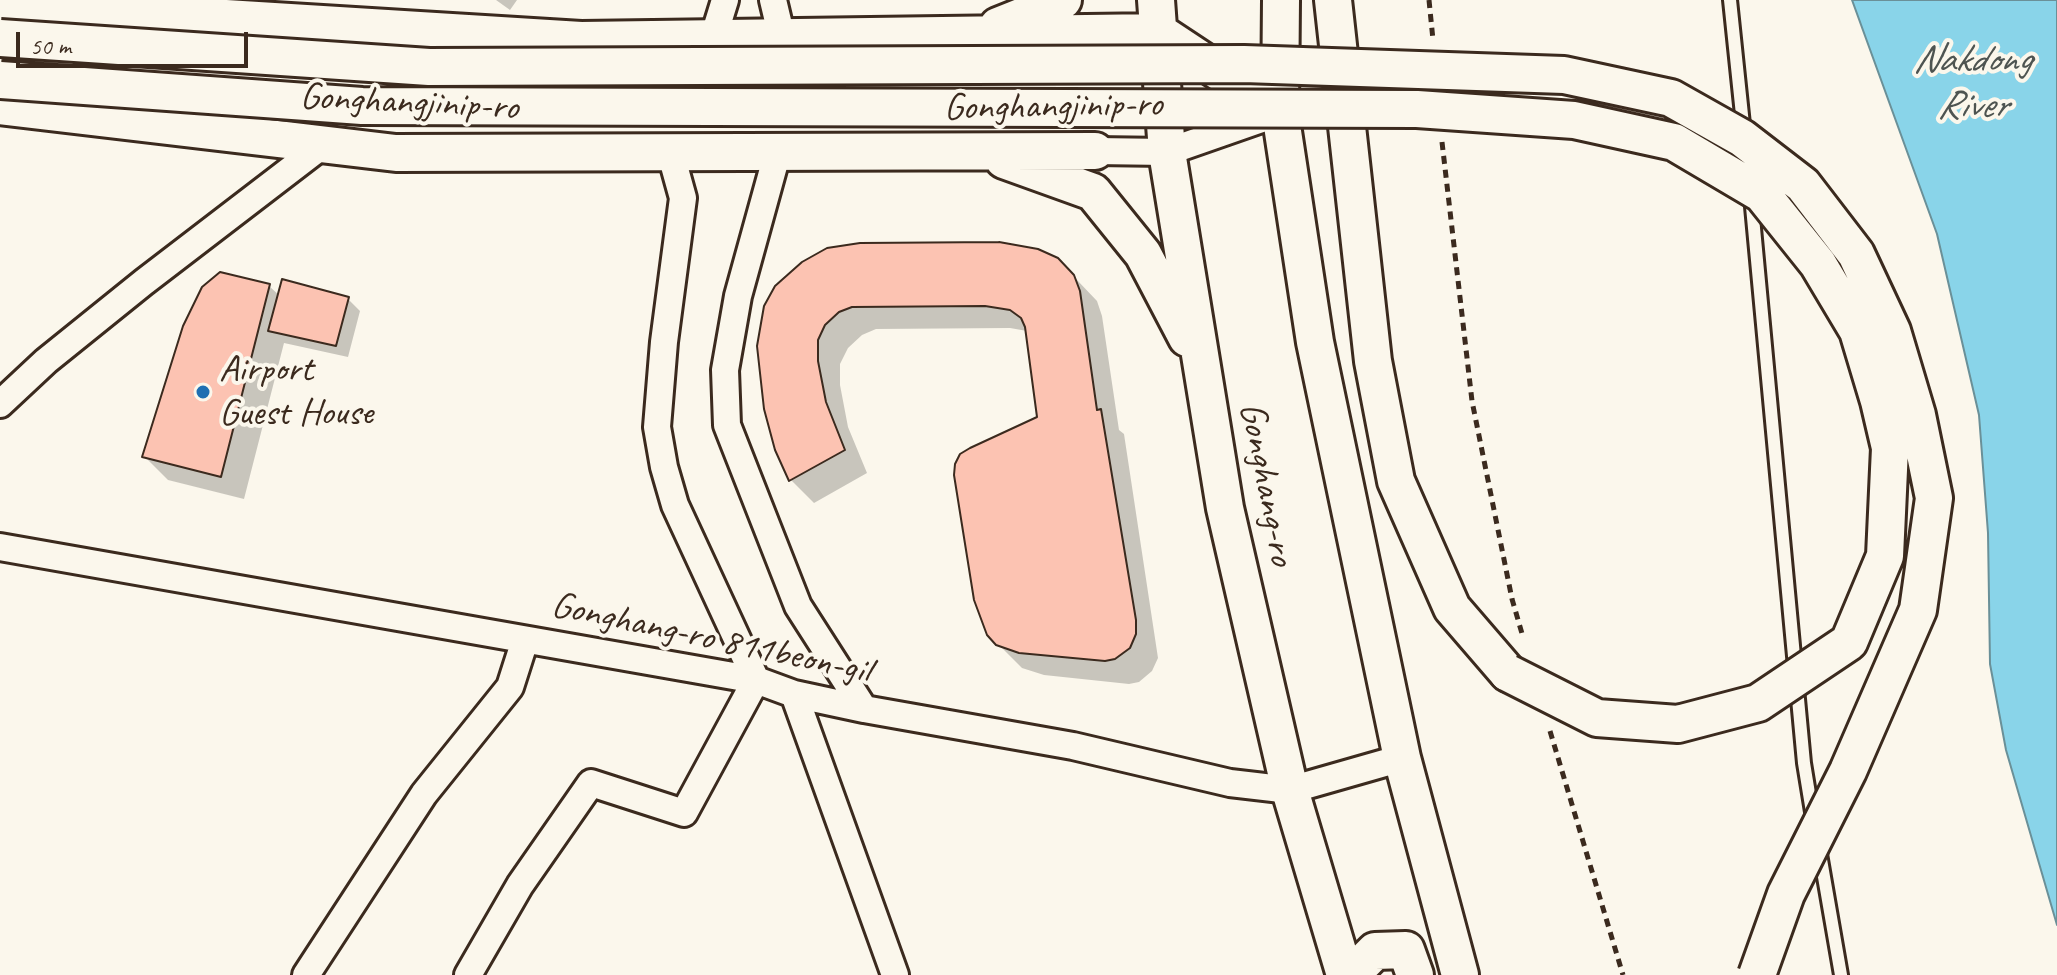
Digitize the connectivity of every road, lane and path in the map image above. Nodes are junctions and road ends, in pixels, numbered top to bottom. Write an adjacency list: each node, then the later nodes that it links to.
1 (725, 0): 14 (street)
2 (773, 0): 13 (street)
3 (1063, 0): 11 (main road)
4 (1281, 0): 18 (main road, Gonghang-ro)
5 (1333, 0): 16 (main road, bridge)
6 (1429, 0): 15 (path)
7 (1730, 0): 46 (lane)
8 (0, 4): 9 (main road, Gonghangjinip-ro)
9 (221, 9): 14 (main road, Gonghangjinip-ro)
10 (1158, 16): 11 (main road, Gonghangjinip-ro); 18 (main road, Gonghangjinip-ro); 25 (main road, Gonghang-ro)
11 (978, 34): 13 (main road, Gonghangjinip-ro)
12 (0, 38): 45 (main road, bridge)
13 (782, 38): 14 (main road, Gonghangjinip-ro)
14 (713, 39)
15 (1433, 46)
16 (0, 80)
17 (0, 106): 20 (main road, Gonghangjinip-ro)
18 (1280, 112): 25 (street, Gonghangjinip-ro); 35 (main road, Gonghang-ro)
19 (1442, 138): 30 (path)
20 (324, 144): 21 (main road, Gonghangjinip-ro); 27 (street)
21 (670, 151): 22 (main road, Gonghangjinip-ro); 31 (street)
22 (778, 151): 24 (main road, Gonghangjinip-ro); 33 (street)
23 (1095, 151): 24 (main road, Gonghangjinip-ro); 25 (street, Gonghangjinip-ro)
24 (980, 152): 26 (main road)
25 (1167, 152): 26 (main road, Gonghang-ro)
26 (1202, 367): 36 (main road, Gonghang-ro)
27 (0, 404)
28 (0, 547): 29 (street, Gonghang-ro 811beon-gil)
29 (525, 640): 31 (street, Gonghang-ro 811beon-gil); 37 (street)
30 (1525, 644)
31 (756, 680): 32 (street, Gonghang-ro 811beon-gil); 38 (street)
32 (794, 694): 33 (street, Gonghang-ro 811beon-gil); 39 (street)
33 (864, 709): 36 (street, Gonghang-ro 811beon-gil)
34 (1547, 719): 44 (path)
35 (1402, 758): 36 (street, Gonghang-ro 811beon-gil); 43 (main road, Gonghang-ro)
36 (1290, 790): 40 (main road, Gonghang-ro)
37 (306, 975)
38 (468, 975)
39 (895, 975)
40 (1345, 975)
41 (1351, 975): 42 (main road)
42 (1415, 975)
43 (1460, 975)
44 (1623, 975)
45 (1757, 975)
46 (1841, 975)

